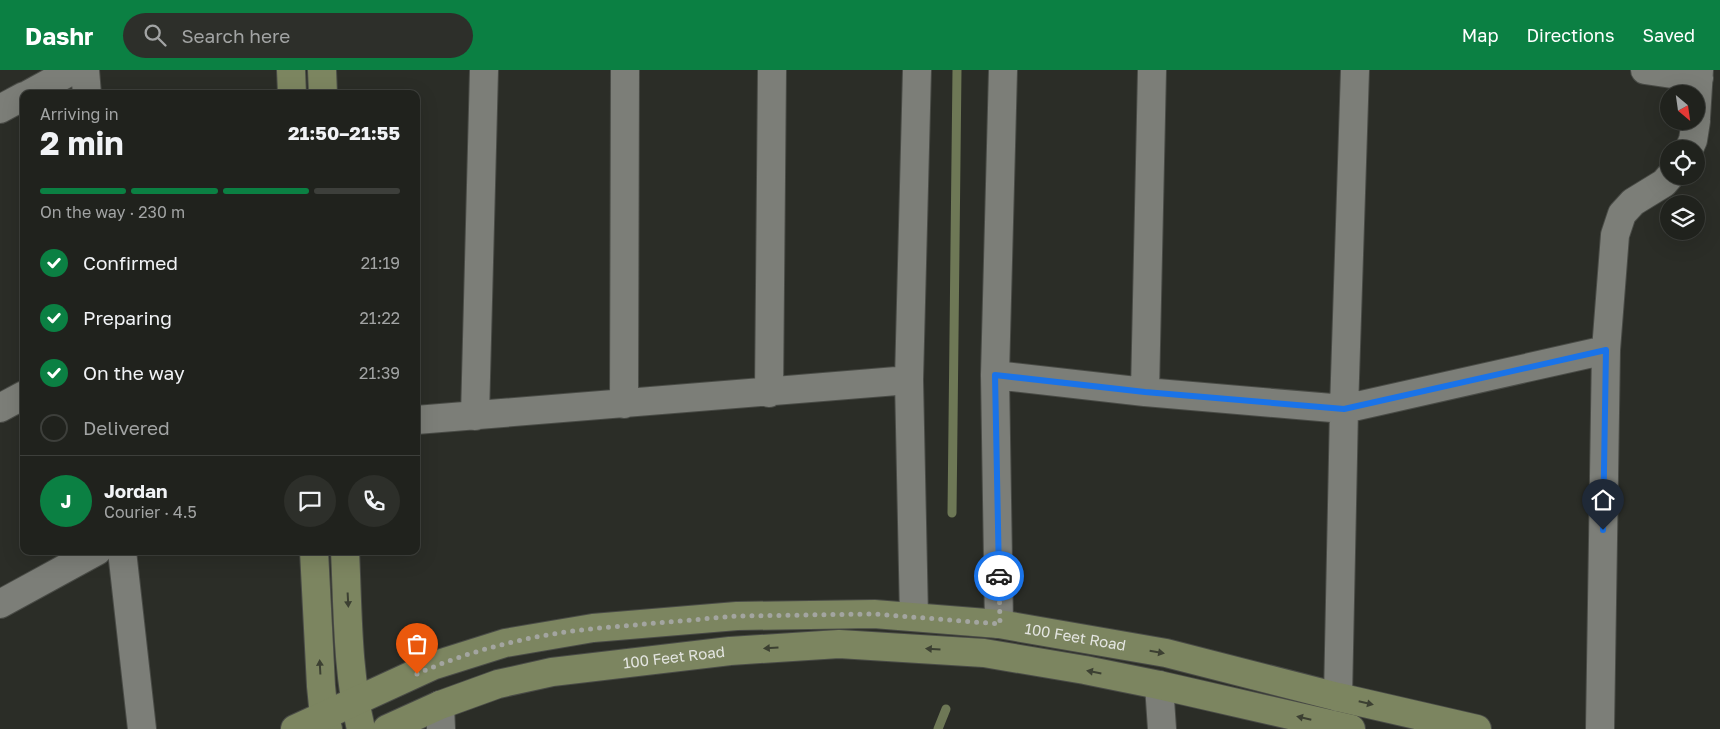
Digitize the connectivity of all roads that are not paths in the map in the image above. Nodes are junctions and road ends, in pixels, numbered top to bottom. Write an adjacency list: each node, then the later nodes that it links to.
1 (73, 70): 14 (street)
2 (85, 70): 15 (street)
3 (291, 70): 16 (main road)
4 (322, 70): 17 (main road)
5 (484, 70): 30 (street)
6 (625, 70): 27 (street)
7 (772, 70): 25 (street)
8 (917, 70): 23 (street)
9 (1003, 70): 22 (street)
10 (1152, 70): 24 (street)
11 (1356, 70): 29 (street)
12 (1645, 70): 13 (street)
13 (1699, 74)
14 (36, 90)
15 (87, 90)
16 (292, 90)
17 (324, 90)
18 (20, 98): 19 (street)
19 (0, 109)
20 (1660, 185): 21 (street)
21 (1606, 350): 29 (street); 51 (street)
22 (995, 375): 24 (street); 38 (street)
23 (909, 380): 25 (street); 37 (street)
24 (1145, 392): 29 (street)
25 (769, 393): 27 (street)
26 (20, 397): 28 (street)
27 (624, 404): 30 (street)
28 (0, 408)
29 (1344, 409): 40 (street)
30 (476, 416): 31 (street)
31 (420, 420)
32 (90, 555): 36 (street)
33 (122, 555): 44 (street)
34 (314, 555): 43 (main road, one-way to 34)
35 (345, 555): 41 (main road, one-way to 41)
36 (0, 604)
37 (914, 617): 38 (main road, 100 Feet Road); 41 (main road, 100 Feet Road)
38 (1000, 624): 40 (main road, 100 Feet Road, one-way to 40)
39 (1159, 685): 42 (main road, 100 Feet Road, one-way to 42); 48 (street); 49 (main road, 100 Feet Road, one-way to 39)
40 (1338, 697): 50 (main road, 100 Feet Road, one-way to 50)
41 (354, 702): 43 (main road, 100 Feet Road); 46 (main road)
42 (440, 717): 47 (main road, 100 Feet Road)
43 (326, 722): 45 (main road, 100 Feet Road)
44 (142, 729)
45 (295, 729)
46 (361, 729)
47 (388, 729)
48 (1162, 729)
49 (1351, 729)
50 (1477, 729)
51 (1600, 729)

